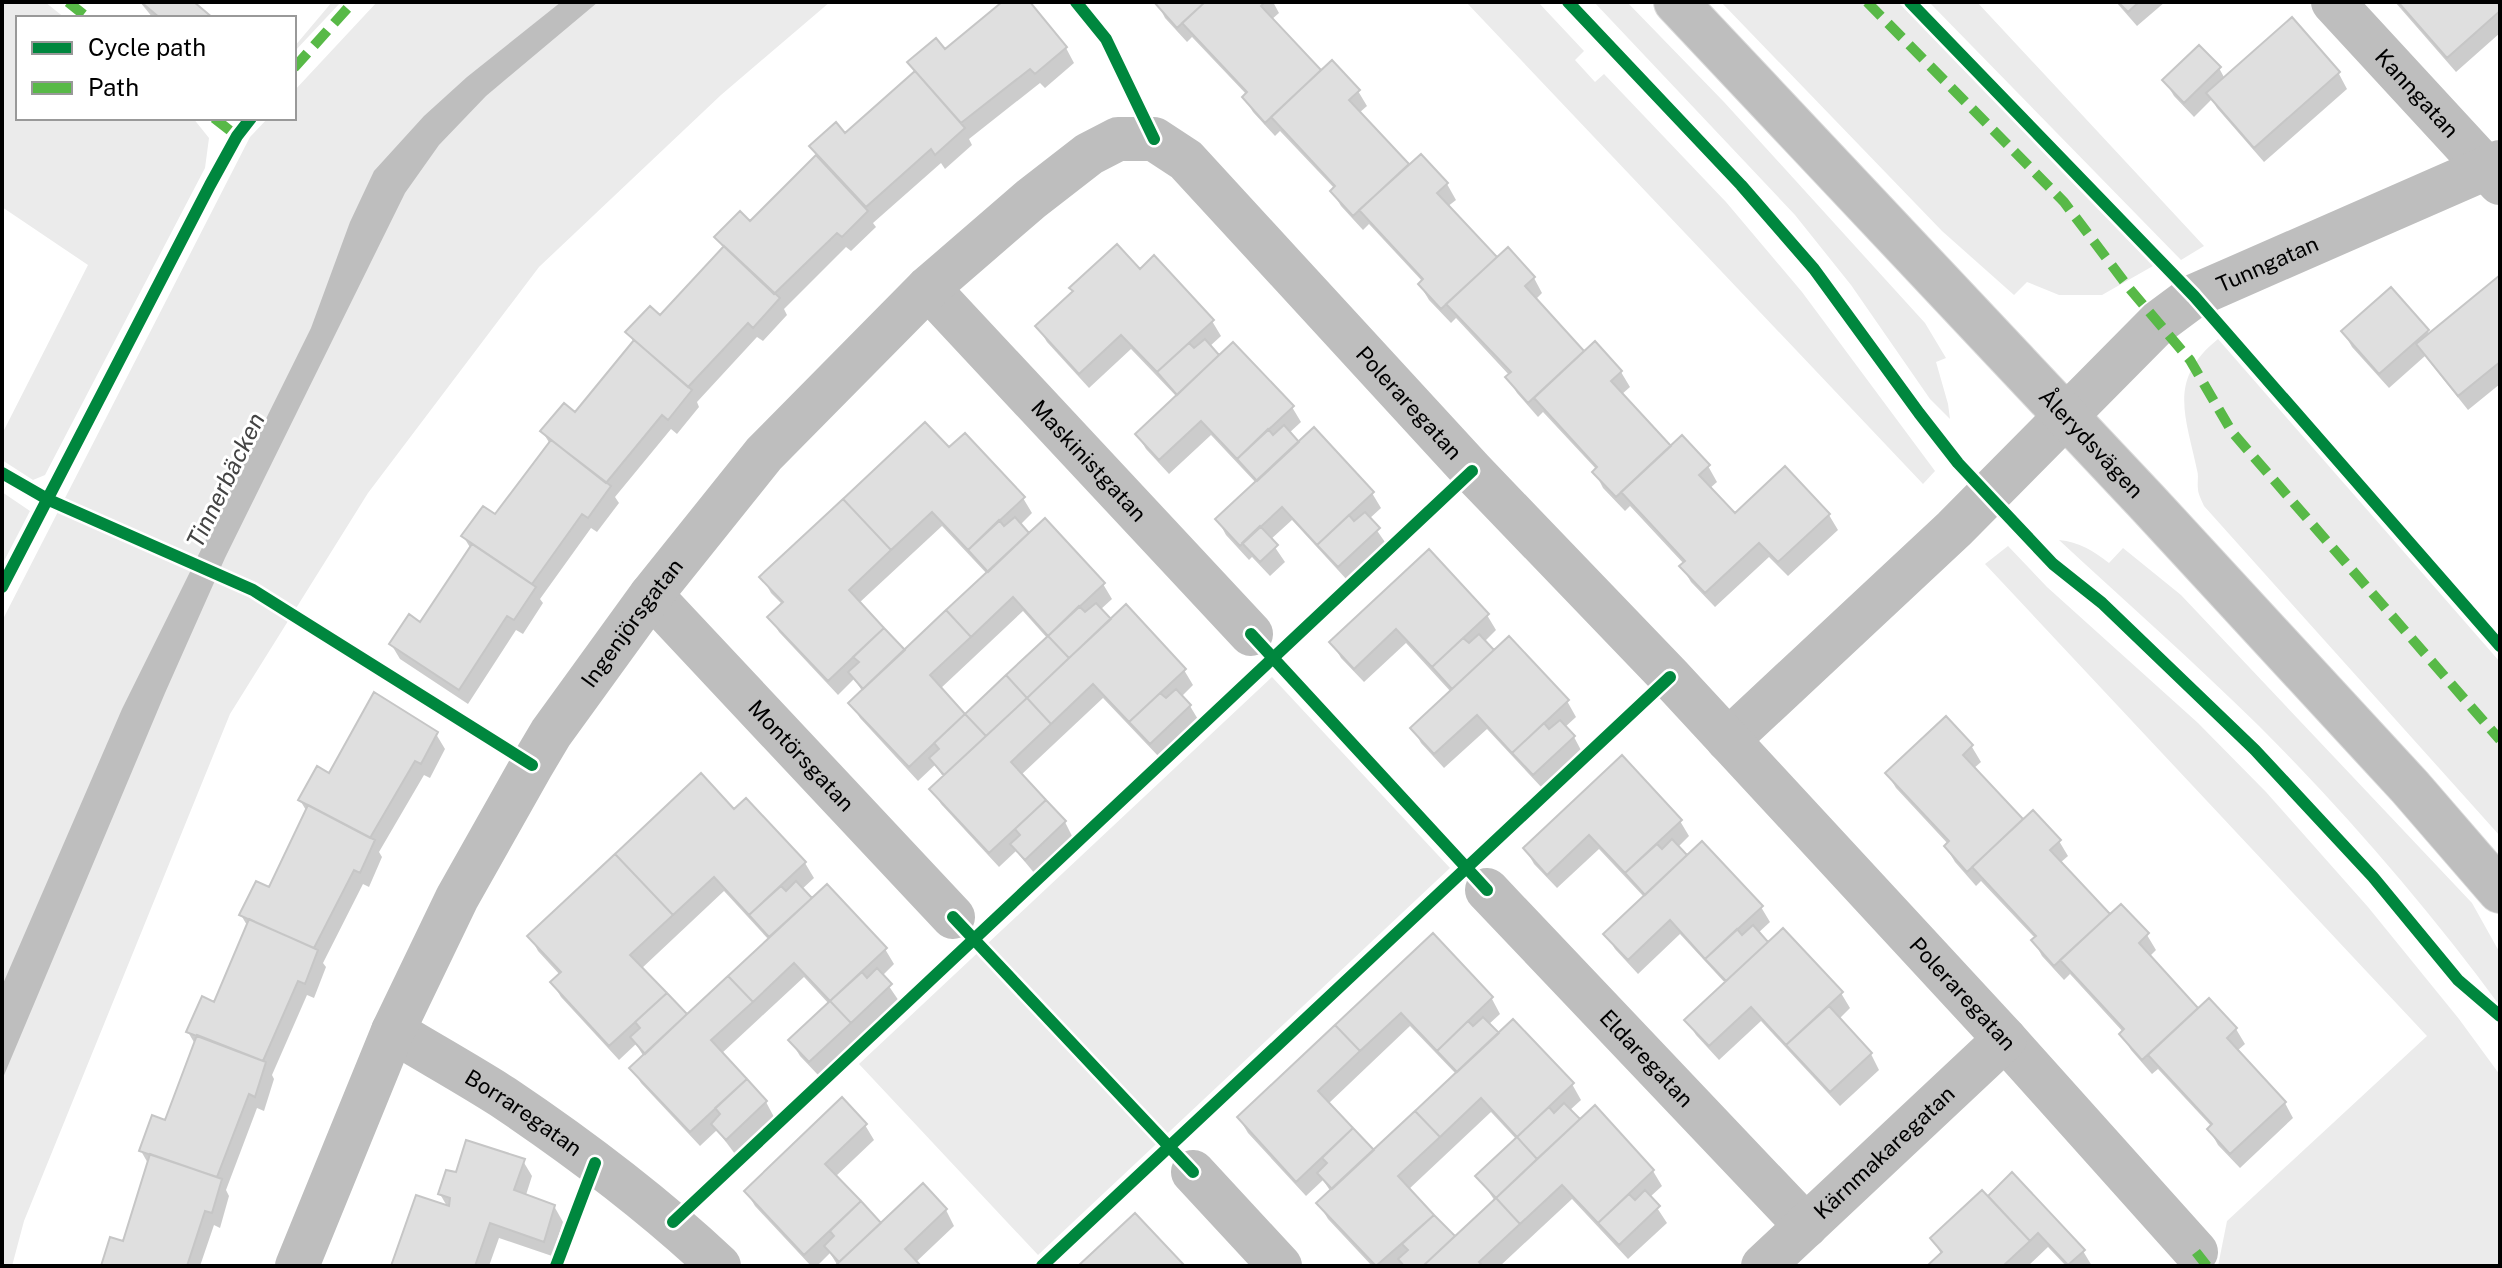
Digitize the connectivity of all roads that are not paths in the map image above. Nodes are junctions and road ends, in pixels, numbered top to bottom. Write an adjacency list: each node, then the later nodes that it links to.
1 (1676, 2): 6 (street, Ålerydsvägen)
2 (2333, 2): 4 (street, Kanngatan)
3 (1154, 139): 5 (street, Ingenjörsgatan); 9 (street, Poleraregatan)
4 (2496, 171): 6 (street, Tunngatan)
5 (928, 288): 7 (street, Ingenjörsgatan); 8 (street, Maskinistgatan)
6 (2067, 416): 9 (street); 11 (street, Ålerydsvägen)
7 (651, 595): 12 (street, Montörsgatan); 13 (street, Ingenjörsgatan)
8 (1251, 634)
9 (1728, 740): 14 (street, Poleraregatan)
10 (1487, 890): 16 (street, Eldaregatan)
11 (2500, 891)
12 (953, 917)
13 (393, 1031): 18 (street, Ingenjörsgatan); 19 (street, Borraregatan)
14 (2005, 1039): 16 (street, Kärnmakaregatan); 17 (street, Poleraregatan)
15 (1193, 1172): 20 (street)
16 (1806, 1226): 21 (street, Kärnmakaregatan)
17 (2196, 1252)
18 (297, 1266)
19 (719, 1266)
20 (1280, 1266)
21 (1763, 1266)

